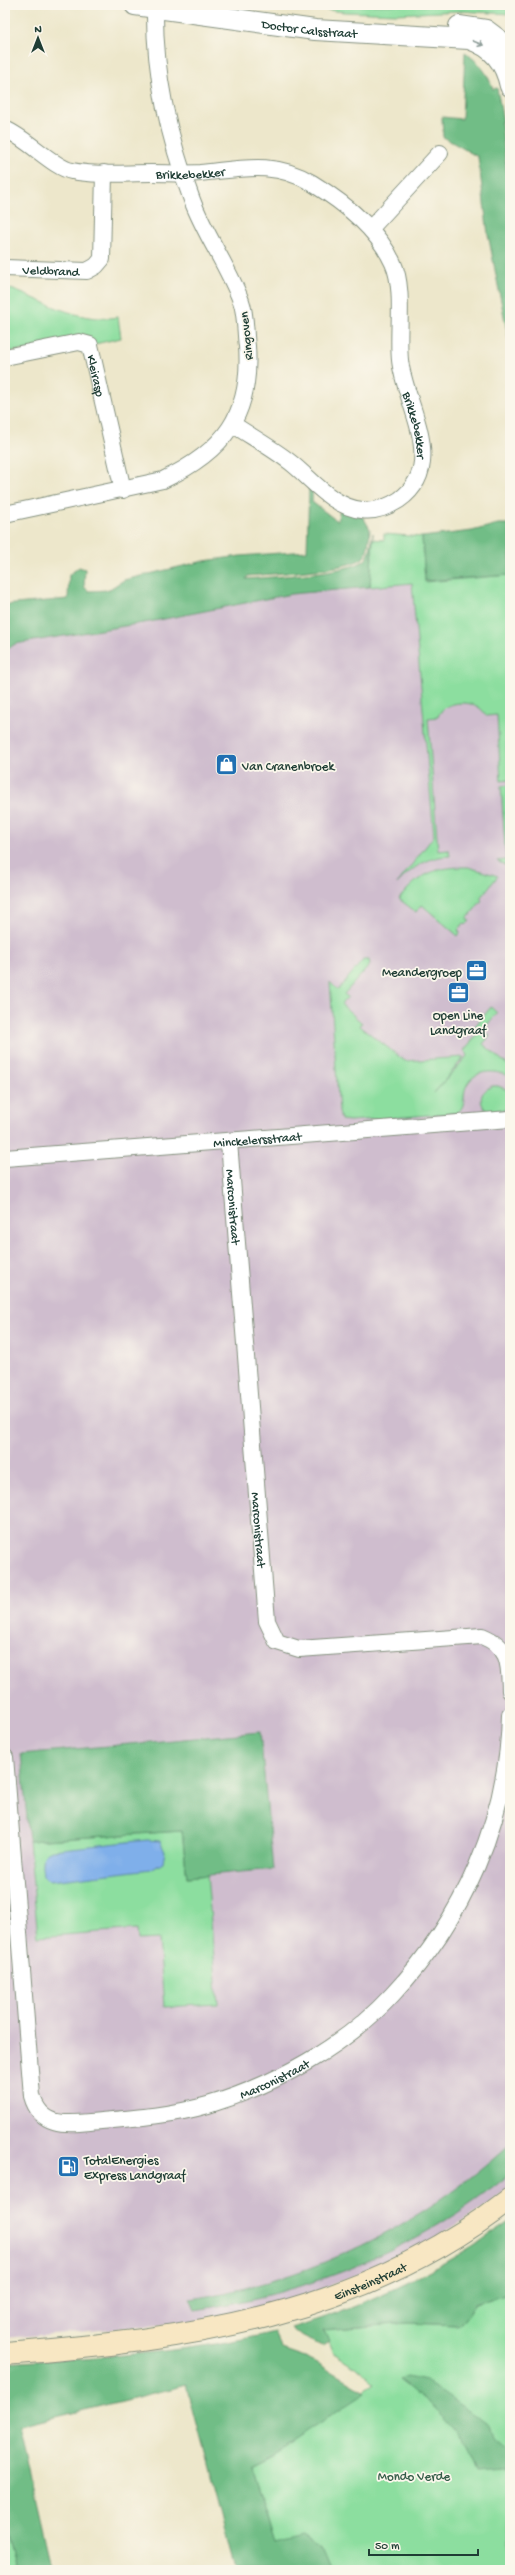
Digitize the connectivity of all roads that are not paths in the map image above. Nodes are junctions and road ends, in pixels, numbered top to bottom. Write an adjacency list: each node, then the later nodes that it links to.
1 (135, 5): 2 (street, Doctor Calsstraat)
2 (155, 8): 3 (street, Doctor Calsstraat); 7 (street, Ringoven)
3 (507, 49): 4 (street)
4 (510, 86)
5 (5, 130): 8 (street, Brikkebekker)
6 (440, 153): 9 (street)
7 (182, 172): 8 (street, Brikkebekker); 9 (street, Brikkebekker); 12 (street, Ringoven)
8 (104, 173): 10 (street, Veldbrand)
9 (371, 228): 12 (street, Brikkebekker)
10 (5, 268)
11 (5, 357): 13 (street, Kleirasp)
12 (234, 425): 13 (street, Ringoven)
13 (123, 490): 14 (street, Ringoven)
14 (5, 514)
15 (510, 1119): 16 (street, Minckelersstraat)
16 (229, 1142): 17 (street, Minckelersstraat); 18 (street, Marconistraat)
17 (5, 1158)
18 (510, 1691)
19 (510, 1715): 21 (street, Marconistraat)
20 (5, 1757): 21 (street)
21 (11, 1903)
22 (510, 2199): 23 (main road, Einsteinstraat)
23 (214, 2328): 24 (main road, Einsteinstraat); 25 (main road, Einsteinstraat)
24 (5, 2342)
25 (5, 2354)

